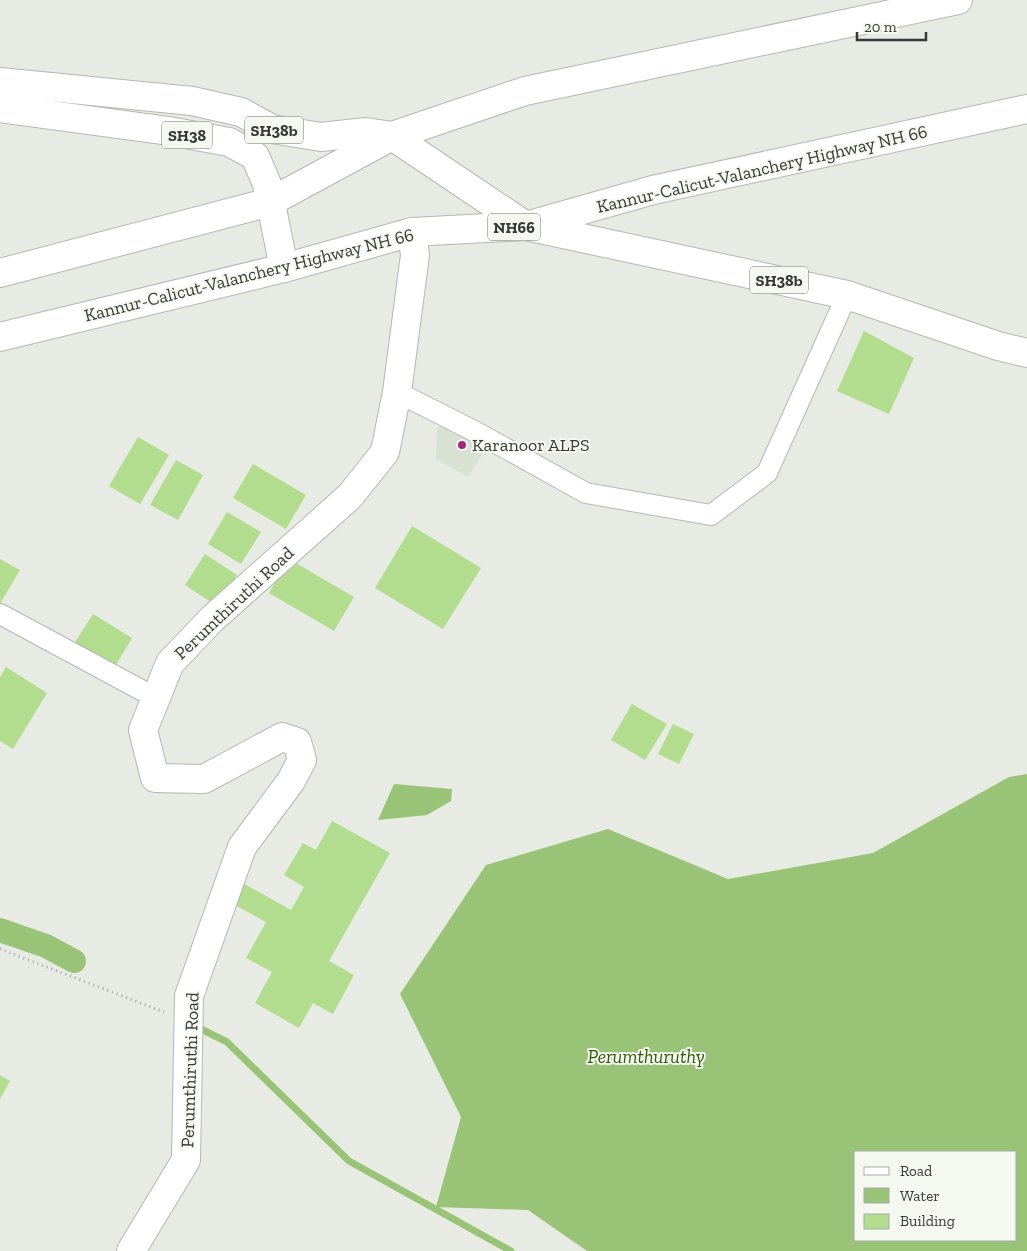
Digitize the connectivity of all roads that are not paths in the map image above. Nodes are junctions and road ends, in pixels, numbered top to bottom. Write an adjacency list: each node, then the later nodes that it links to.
1 (958, 0): 5 (main road)
2 (0, 82): 5 (main road, SH38b)
3 (0, 108): 6 (main road, SH38)
4 (1027, 109): 7 (main road, Kannur-Calicut-Valanchery Highway NH 66 / NH66)
5 (392, 136): 6 (main road); 7 (main road, SH38b)
6 (270, 202): 9 (main road, SH38); 10 (main road)
7 (526, 226): 8 (main road, Kannur-Calicut-Valanchery Highway NH 66 / NH66); 11 (main road, SH38b)
8 (412, 232): 9 (main road, Kannur-Calicut-Valanchery Highway NH 66 / NH66); 14 (main road, Perumthiruthi Road)
9 (284, 268): 12 (main road, Kannur-Calicut-Valanchery Highway NH 66 / NH66)
10 (0, 273)
11 (847, 295): 13 (main road, SH38b); 14 (street)
12 (0, 337)
13 (1027, 353)
14 (397, 392): 16 (main road, Perumthiruthi Road)
15 (0, 614): 16 (street)
16 (156, 698): 17 (main road, Perumthiruthi Road)
17 (131, 1251)

